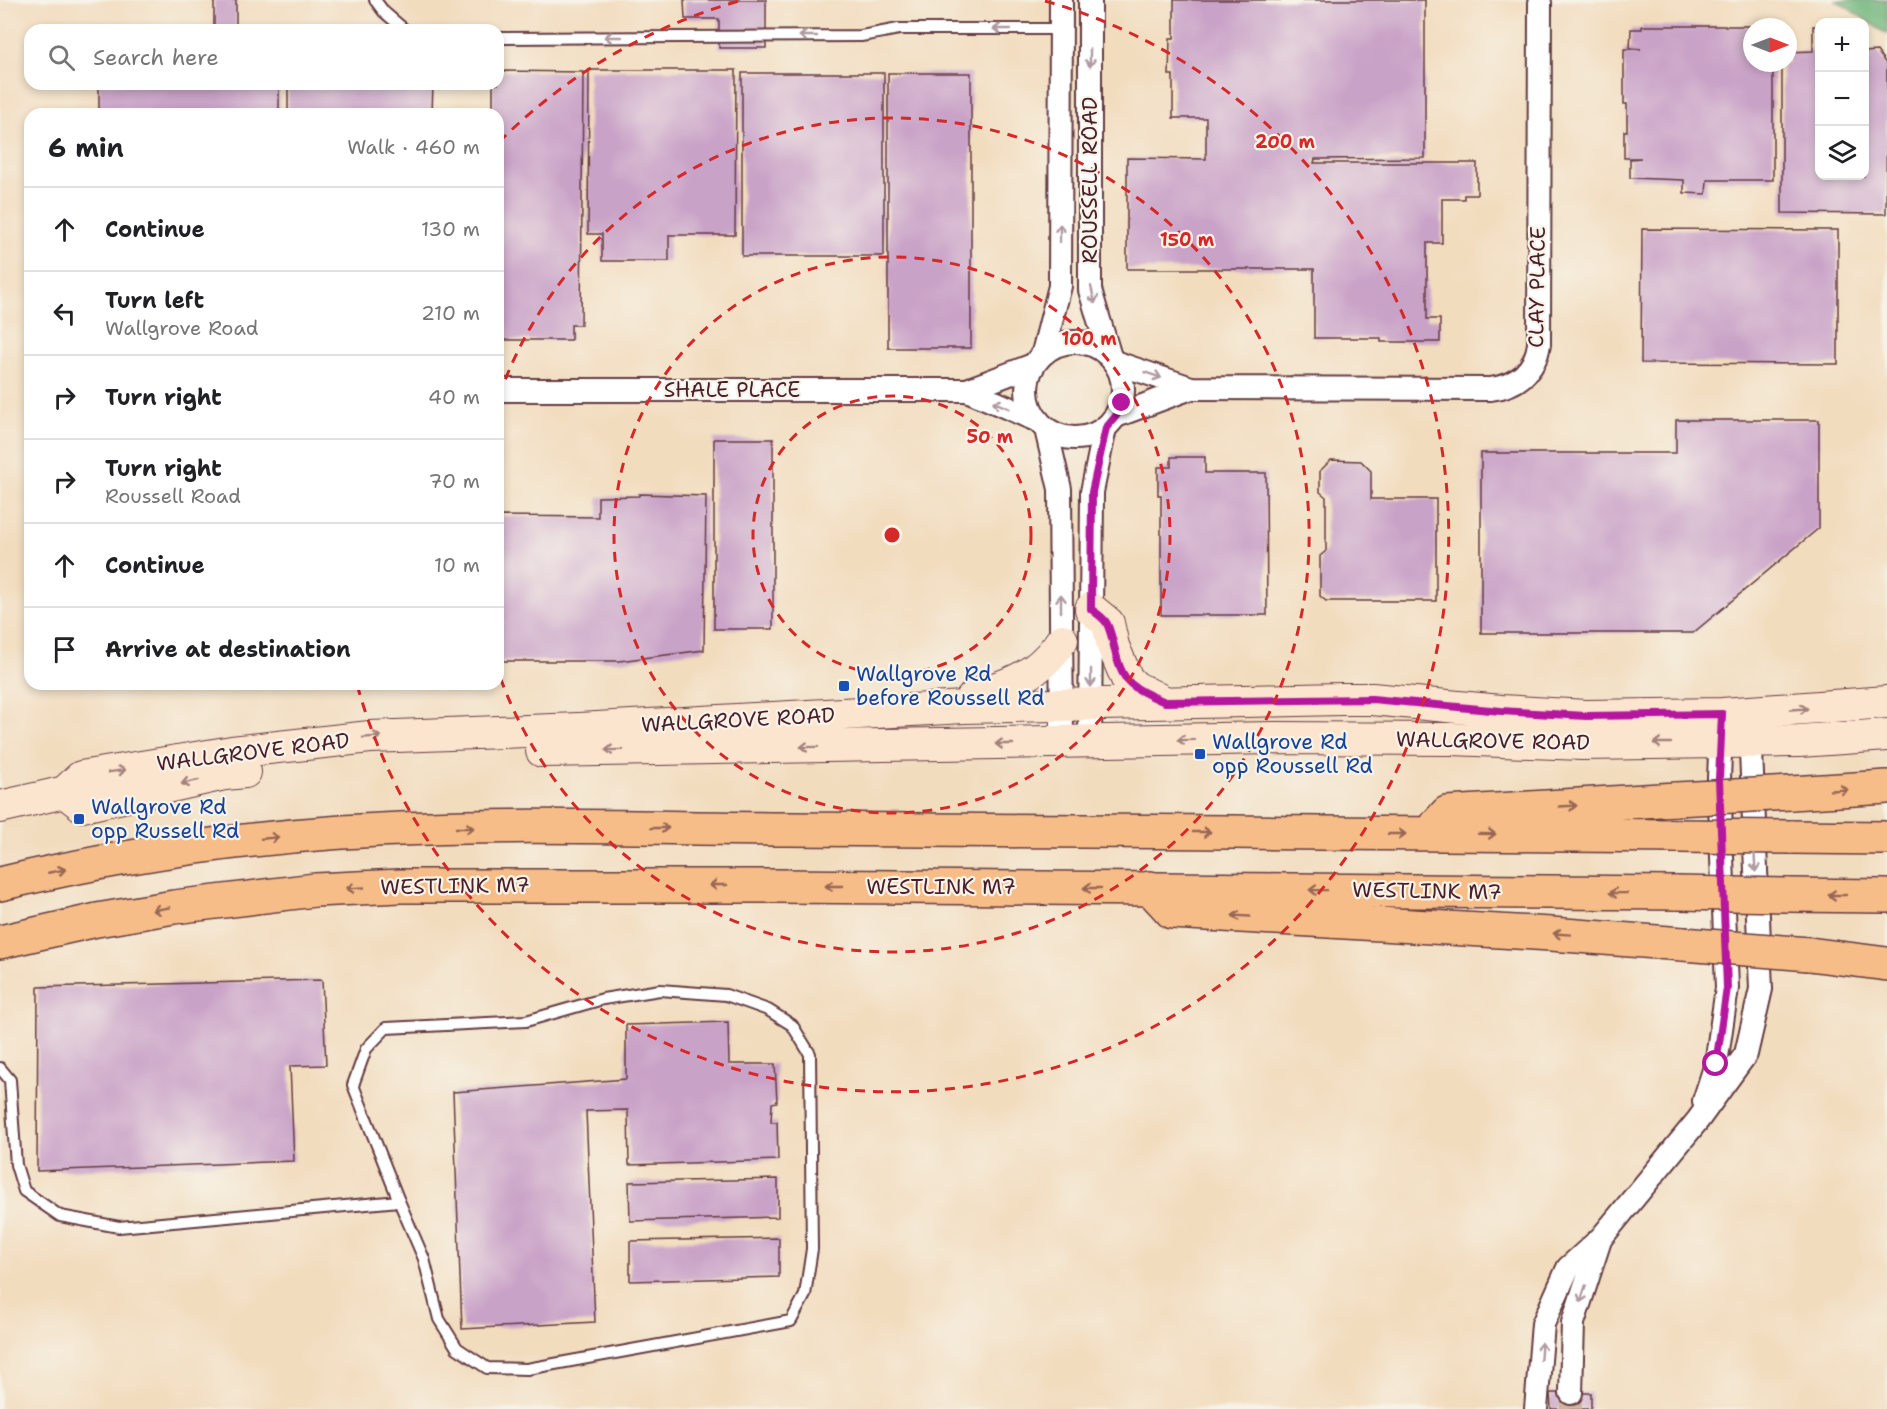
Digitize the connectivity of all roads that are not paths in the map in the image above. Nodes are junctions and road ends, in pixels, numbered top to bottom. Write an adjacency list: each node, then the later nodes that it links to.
1 (375, 0): 5 (lane)
2 (1061, 0): 6 (street, ROUSSELL ROAD)
3 (1090, 0): 9 (street, ROUSSELL ROAD, one-way to 9)
4 (1540, 3): 10 (street, CLAY PLACE)
5 (398, 24)
6 (1060, 29): 7 (lane, one-way to 7); 8 (street, ROUSSELL ROAD, one-way to 6)
7 (504, 38)
8 (1038, 359): 9 (street); 12 (street, SHALE PLACE); 14 (street)
9 (1112, 359): 10 (street, CLAY PLACE, one-way to 10); 13 (street)
10 (1191, 388): 13 (street, CLAY PLACE)
11 (504, 390): 12 (street, SHALE PLACE)
12 (967, 390): 14 (street, SHALE PLACE, one-way to 12)
13 (1111, 422): 14 (street); 15 (street)
14 (1041, 425): 16 (street, one-way to 14)
15 (1091, 609): 17 (main road); 19 (street, one-way to 19)
16 (1062, 640): 19 (street); 20 (main road)
17 (1165, 702): 19 (main road, WALLGROVE ROAD); 21 (main road, WALLGROVE ROAD)
18 (1887, 702): 21 (main road, WALLGROVE ROAD, one-way to 18)
19 (1076, 704): 20 (main road, WALLGROVE ROAD); 23 (street)
20 (964, 707): 25 (main road, WALLGROVE ROAD, one-way to 20)
21 (1736, 728): 22 (main road, WALLGROVE ROAD); 23 (main road, WALLGROVE ROAD, one-way to 23); 35 (street); 35 (street, one-way to 35)
22 (1887, 735)
23 (1076, 743): 25 (main road, WALLGROVE ROAD, one-way to 25)
24 (1887, 787): 27 (highway, one-way to 24, bridge)
25 (65, 792): 26 (main road, WALLGROVE ROAD)
26 (0, 807)
27 (1428, 834): 28 (highway, one-way to 28, bridge); 29 (highway, one-way to 27)
28 (1887, 838)
29 (0, 885)
30 (1150, 888): 31 (highway, WESTLINK M7, one-way to 30, bridge); 32 (highway, WESTLINK M7, one-way to 32); 33 (highway, one-way to 30, bridge)
31 (1887, 896)
32 (0, 942)
33 (1887, 964)
34 (0, 1068): 36 (lane)
35 (1698, 1120): 37 (street)
36 (399, 1202): 36 (lane)
37 (1601, 1238): 38 (street, one-way to 38); 39 (street, one-way to 37)
38 (1571, 1393)
39 (1536, 1409)

